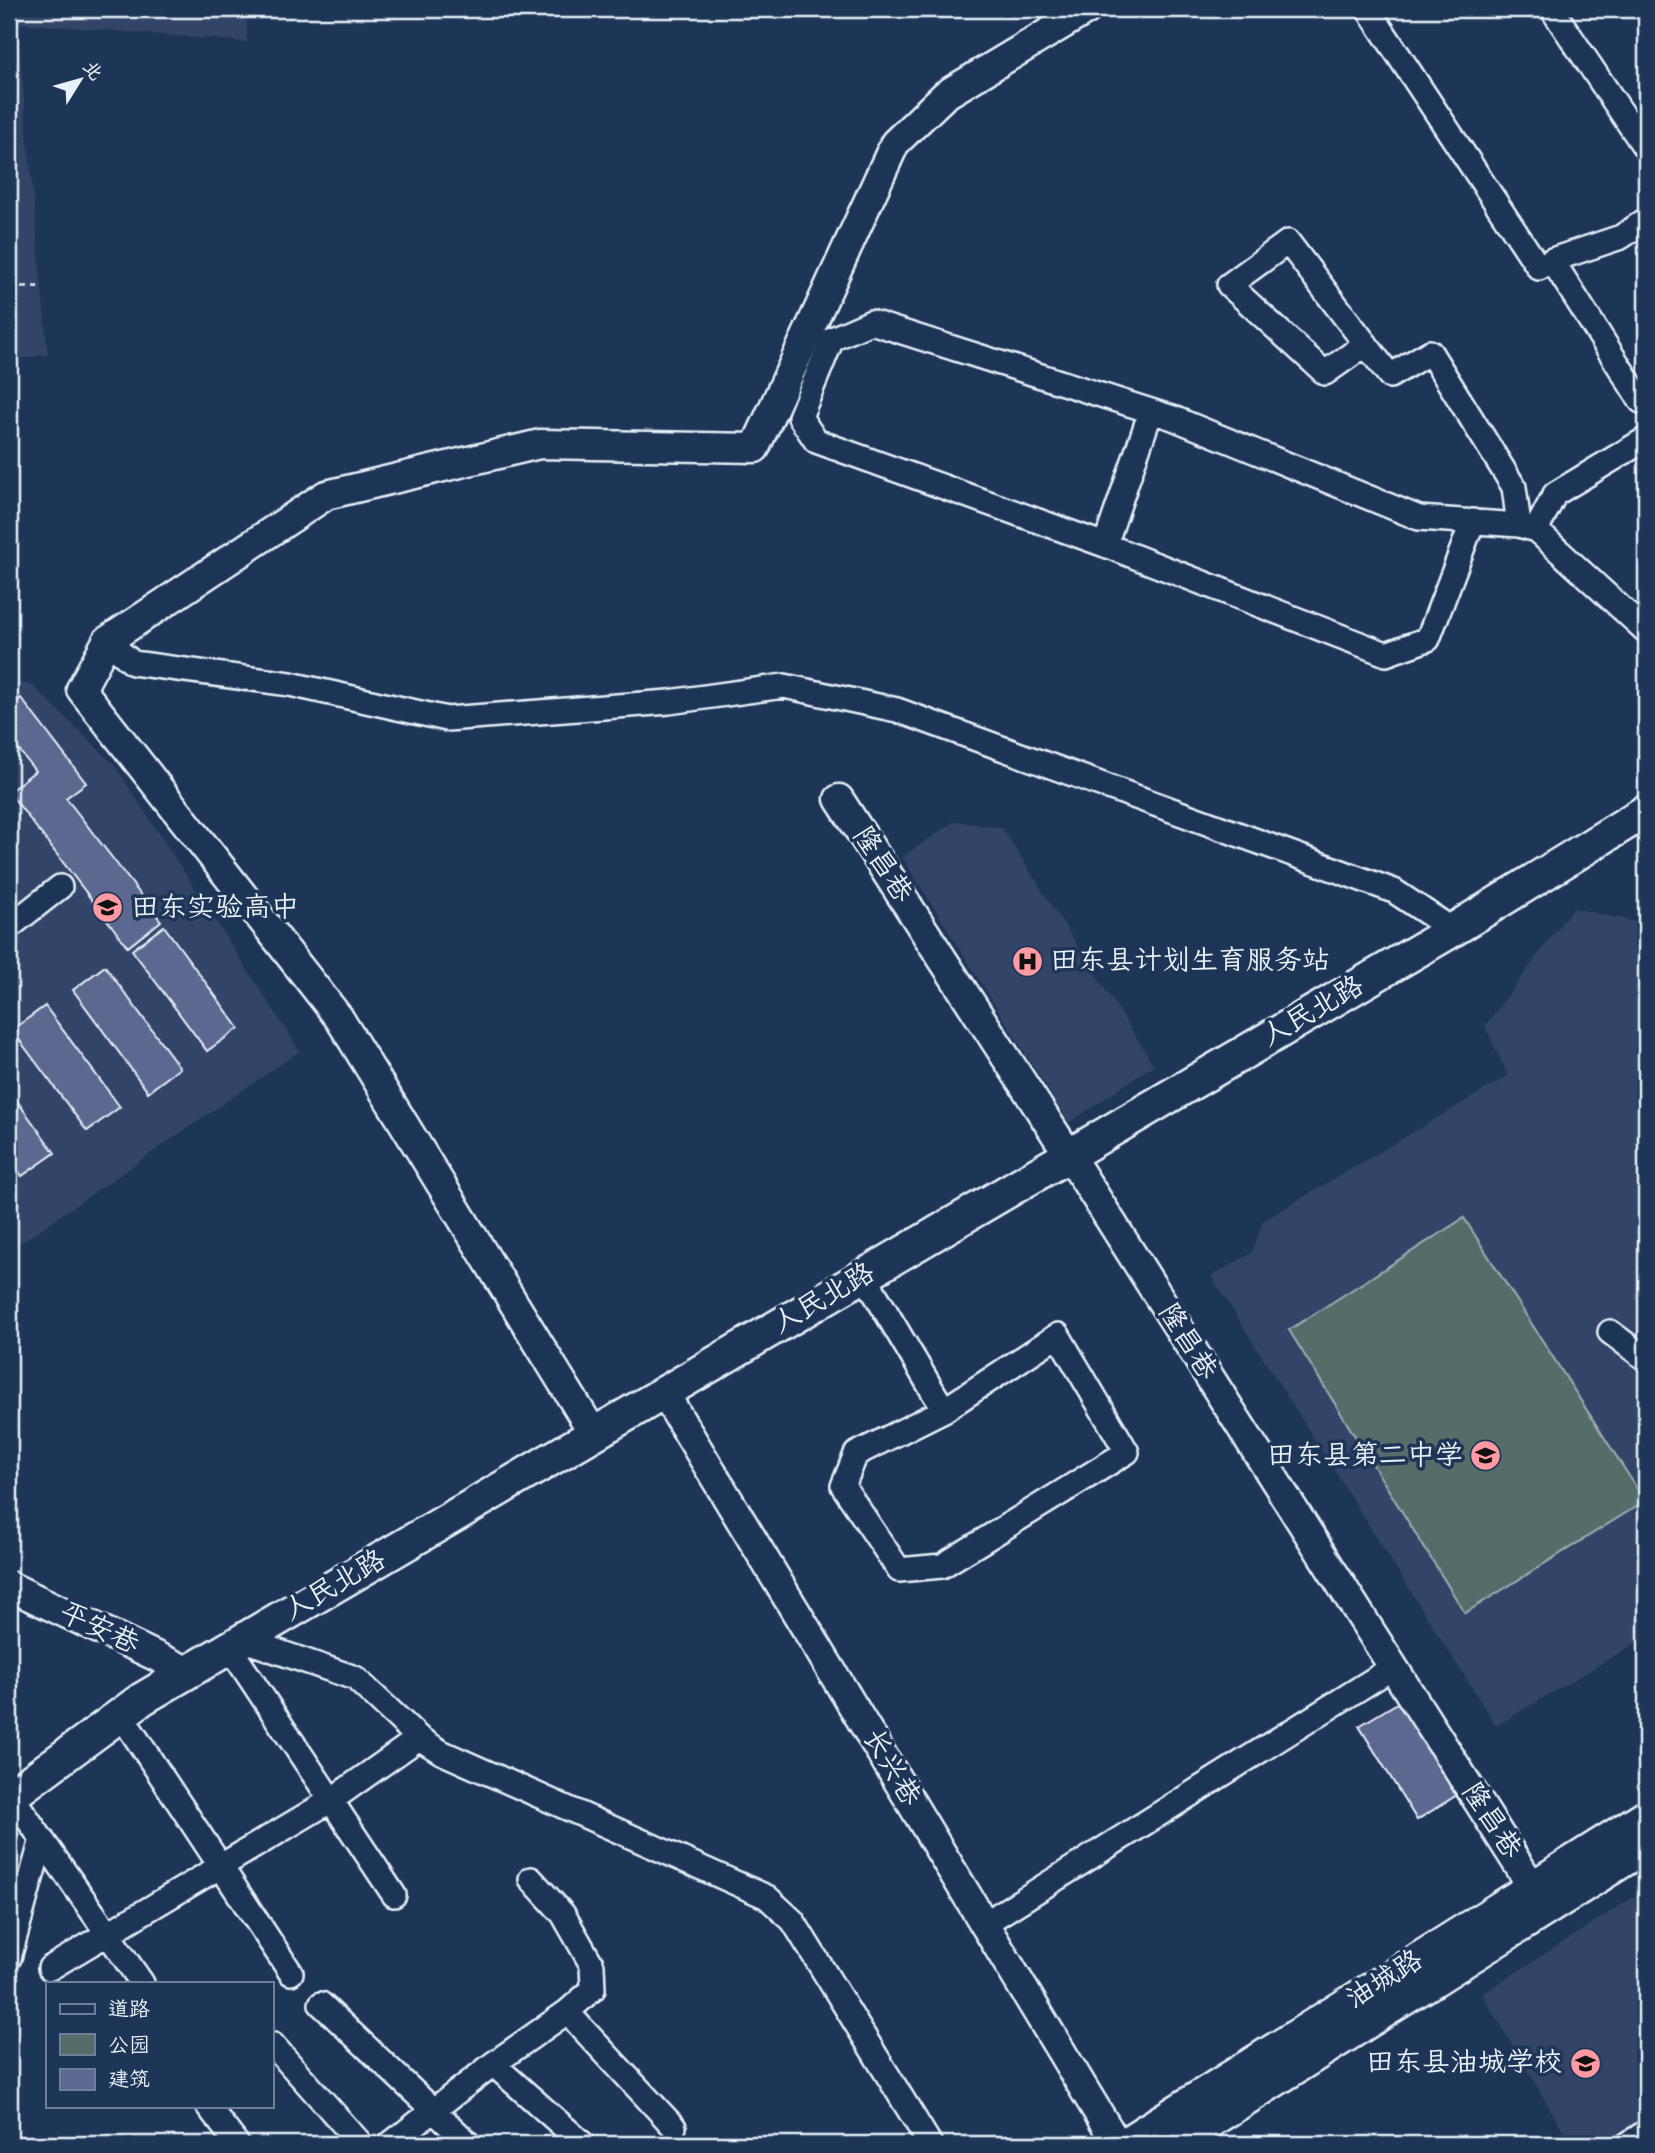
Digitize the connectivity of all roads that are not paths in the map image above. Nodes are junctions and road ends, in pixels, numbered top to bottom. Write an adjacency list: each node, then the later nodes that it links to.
1 (1088, 9): 15 (street)
2 (1368, 9): 6 (street)
3 (1552, 9): 4 (street)
4 (1646, 149)
5 (1646, 220): 6 (street)
6 (1552, 260): 8 (street)
7 (1366, 344): 7 (street); 12 (street)
8 (1641, 401)
9 (1151, 411): 11 (street); 13 (street); 13 (street)
10 (1643, 444): 12 (street)
11 (1472, 521): 12 (street); 13 (street)
12 (1528, 528): 14 (street)
13 (1105, 544)
14 (1646, 631)
15 (107, 641): 20 (street); 27 (street)
16 (839, 799): 21 (street, 隆昌巷)
17 (1646, 811): 20 (main road, 人民北路)
18 (60, 887): 19 (street)
19 (9, 927)
20 (1453, 930): 21 (main road, 人民北路)
21 (1069, 1155): 22 (main road, 人民北路); 30 (street, 隆昌巷)
22 (864, 1275): 25 (main road, 人民北路); 26 (street)
23 (1610, 1332): 24 (street)
24 (1646, 1359)
25 (664, 1393): 27 (main road, 人民北路); 43 (street, 长兴巷)
26 (944, 1410): 26 (street)
27 (594, 1434): 29 (main road, 人民北路)
28 (9, 1587): 31 (street, 平安巷)
29 (237, 1644): 31 (main road, 人民北路); 33 (street); 35 (street)
30 (1392, 1668): 41 (street, 隆昌巷); 43 (street)
31 (189, 1672): 32 (main road, 人民北路)
32 (121, 1715): 34 (main road, 人民北路); 39 (street)
33 (419, 1738): 35 (street); 62 (street)
34 (10, 1796): 37 (street)
35 (330, 1801): 39 (street); 42 (street)
36 (1646, 1816): 41 (main road, 油城路)
37 (42, 1839): 44 (street); 45 (street)
38 (1646, 1846): 65 (main road, 油城路)
39 (220, 1866): 44 (street); 47 (street)
40 (531, 1879): 50 (street)
41 (1533, 1888): 64 (main road, 油城路)
42 (394, 1895)
43 (984, 1924): 63 (street, 长兴巷)
44 (108, 1934): 46 (street); 48 (street)
45 (9, 1958)
46 (50, 1968)
47 (291, 1973)
48 (141, 1982)
49 (321, 2004): 54 (street)
50 (567, 2012): 52 (street); 55 (street)
51 (273, 2045): 58 (street)
52 (493, 2064): 54 (street); 61 (street)
53 (210, 2108): 57 (street)
54 (434, 2110): 59 (street); 60 (street)
55 (674, 2127)
56 (1646, 2132): 66 (street)
57 (237, 2144)
58 (361, 2144)
59 (390, 2144)
60 (469, 2144)
61 (583, 2144)
62 (930, 2144)
63 (1117, 2144)
64 (1125, 2144)
65 (1174, 2144)
66 (1628, 2144)

